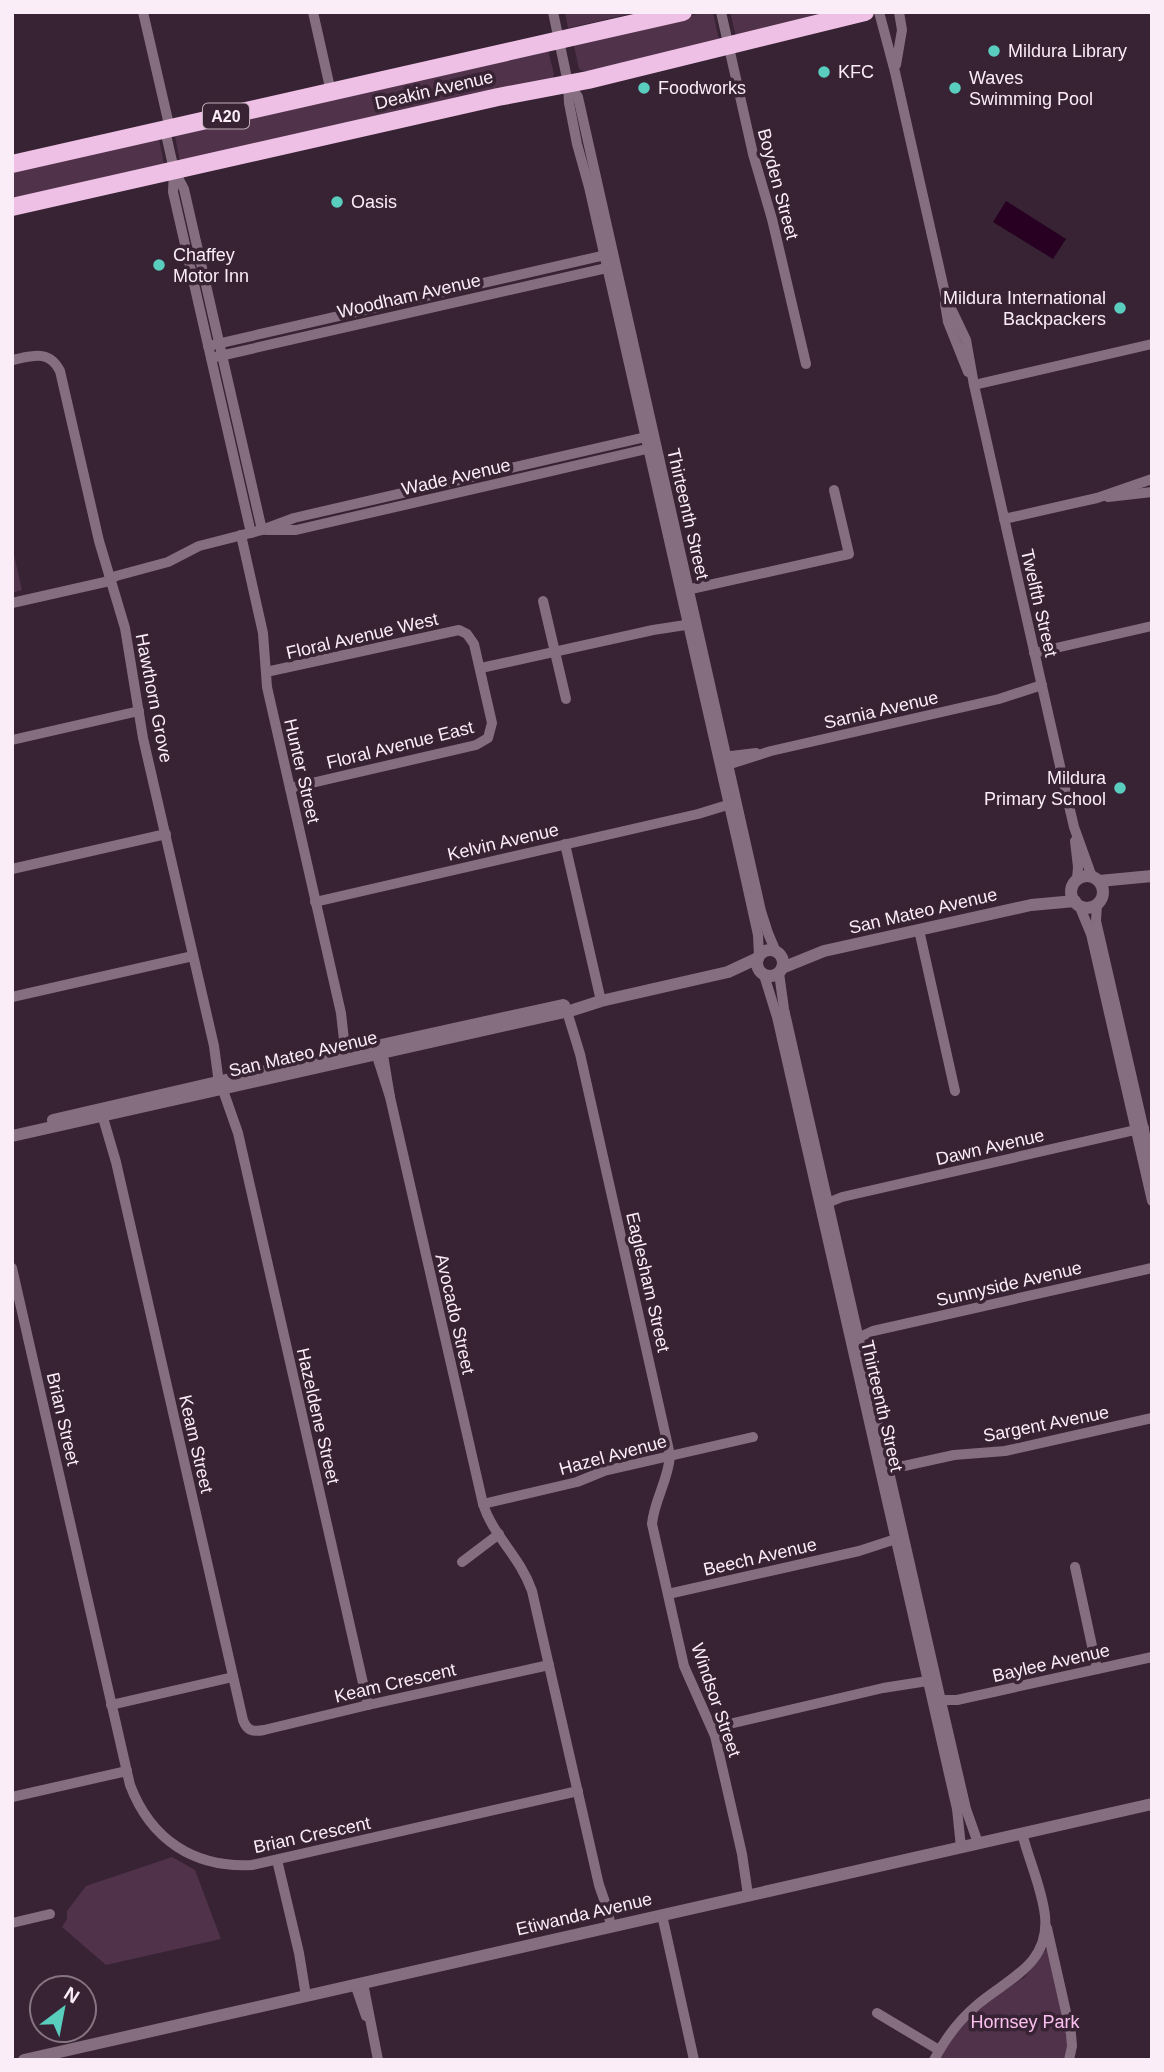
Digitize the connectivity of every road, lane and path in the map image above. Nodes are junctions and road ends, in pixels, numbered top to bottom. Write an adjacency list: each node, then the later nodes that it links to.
1 (143, 12): 14 (street, Hunter Street)
2 (313, 12): 13 (street)
3 (553, 12): 9 (street, Thirteenth Street)
4 (683, 12): 9 (highway, Deakin Avenue / A20)
5 (721, 12): 10 (street, Boyden Street)
6 (865, 12): 10 (highway, Deakin Avenue / A20)
7 (879, 12): 11 (street, Twelfth Street)
8 (899, 12): 11 (street, Twelfth Street)
9 (559, 40): 12 (street, Thirteenth Street); 13 (highway, Deakin Avenue / A20)
10 (729, 45): 12 (highway, Deakin Avenue / A20); 26 (street, Boyden Street)
11 (895, 72): 27 (street, Twelfth Street)
12 (568, 83): 16 (highway, Deakin Avenue / A20); 18 (street, Thirteenth Street)
13 (331, 92): 14 (highway, Deakin Avenue / A20)
14 (167, 130): 15 (highway, Deakin Avenue / A20); 16 (street, Hunter Street)
15 (12, 164)
16 (174, 170): 17 (highway, Deakin Avenue / A20); 20 (street, Hunter Street); 22 (street, Hunter Street)
17 (12, 207)
18 (608, 255): 19 (street, Thirteenth Street); 20 (street, Woodham Avenue)
19 (611, 267): 23 (street, Woodham Avenue); 28 (street, Thirteenth Street)
20 (220, 344): 22 (street, Woodham Avenue); 23 (street, Hunter Street)
21 (1152, 344): 27 (street)
22 (208, 346): 24 (street, Hunter Street)
23 (222, 355): 24 (street, Woodham Avenue); 35 (street, Hunter Street)
24 (211, 358): 35 (street, Hunter Street)
25 (12, 360): 36 (street, Hawthorn Grove)
26 (806, 364)
27 (974, 385): 34 (street, Twelfth Street)
28 (649, 436): 29 (street, Thirteenth Street); 35 (street, Wade Avenue)
29 (652, 447): 35 (street, Wade Avenue); 37 (street, Thirteenth Street)
30 (1152, 479): 33 (street)
31 (834, 490): 37 (street)
32 (1152, 492): 33 (street)
33 (1097, 498): 34 (street)
34 (1004, 519): 43 (street, Twelfth Street)
35 (251, 533): 36 (street, Wade Avenue); 45 (street, Hunter Street)
36 (110, 578): 39 (street, Wade Avenue); 48 (street, Hawthorn Grove)
37 (685, 591): 40 (street, Thirteenth Street)
38 (544, 601): 42 (street)
39 (12, 603)
40 (692, 621): 42 (street); 50 (street, Thirteenth Street)
41 (1152, 626): 43 (street)
42 (555, 653): 44 (street); 47 (street)
43 (1034, 653): 46 (street, Twelfth Street)
44 (481, 668): 45 (street, Floral Avenue West); 51 (street, Floral Avenue East)
45 (266, 672): 51 (street, Hunter Street)
46 (1042, 689): 50 (street, Sarnia Avenue); 53 (street, Twelfth Street)
47 (566, 699)
48 (139, 711): 49 (street); 54 (street, Hawthorn Grove)
49 (12, 740)
50 (724, 762): 52 (street, Thirteenth Street)
51 (290, 788): 61 (street, Hunter Street)
52 (734, 806): 55 (street, Kelvin Avenue); 66 (street, Thirteenth Street); 68 (street, Thirteenth Street)
53 (1074, 827): 58 (street, Twelfth Street); 59 (street, Twelfth Street)
54 (166, 834): 56 (street); 67 (street, Hawthorn Grove)
55 (565, 844): 61 (street, Kelvin Avenue); 73 (street)
56 (12, 869)
57 (1151, 876): 58 (street); 60 (street)
58 (1096, 879): 59 (street); 60 (street)
59 (1074, 884): 62 (street); 63 (street, San Mateo Avenue)
60 (1100, 901): 62 (street); 80 (street)
61 (316, 902): 76 (street, Hunter Street)
62 (1077, 903): 63 (street, San Mateo Avenue); 80 (street)
63 (1031, 905): 64 (street, San Mateo Avenue)
64 (919, 930): 65 (street, San Mateo Avenue); 78 (street)
65 (824, 951): 66 (street, San Mateo Avenue); 69 (street, San Mateo Avenue)
66 (777, 953): 68 (street); 69 (street)
67 (193, 956): 72 (street); 77 (street, Hawthorn Grove)
68 (758, 957): 70 (street, San Mateo Avenue); 71 (street)
69 (780, 970): 71 (street); 84 (street, Thirteenth Street)
70 (728, 972): 71 (street, San Mateo Avenue); 73 (street, San Mateo Avenue)
71 (762, 973): 84 (street, Thirteenth Street)
72 (12, 997)
73 (601, 1001): 74 (street, San Mateo Avenue)
74 (569, 1008): 75 (street, San Mateo Avenue); 90 (street, Eaglesham Street)
75 (379, 1050): 76 (street, San Mateo Avenue); 92 (street, Avocado Street)
76 (351, 1056): 77 (street, San Mateo Avenue)
77 (224, 1085): 79 (street, San Mateo Avenue); 106 (street, Hazeldene Street)
78 (955, 1091)
79 (105, 1112): 81 (street, San Mateo Avenue); 103 (street, Keam Street)
80 (1140, 1129): 82 (street); 83 (street); 84 (street, Dawn Avenue)
81 (12, 1135)
82 (1152, 1164)
83 (1152, 1200)
84 (823, 1201): 87 (street, Thirteenth Street)
85 (12, 1268): 98 (street, Brian Street)
86 (1152, 1268): 87 (street, Sunnyside Avenue)
87 (854, 1335): 91 (street, Thirteenth Street)
88 (1152, 1418): 91 (street, Sargent Avenue)
89 (752, 1437): 90 (street, Hazel Avenue)
90 (670, 1455): 92 (street, Hazel Avenue); 93 (street, Eaglesham Street)
91 (885, 1470): 95 (street, Thirteenth Street)
92 (482, 1504): 94 (street, Avocado Street)
93 (652, 1516): 99 (street, Windsor Street)
94 (499, 1534): 96 (street); 101 (street, Avocado Street)
95 (901, 1541): 99 (street, Beech Avenue); 104 (street, Thirteenth Street)
96 (462, 1562)
97 (1075, 1567): 102 (street)
98 (83, 1577): 105 (street, Brian Crescent)
99 (668, 1594): 108 (street, Windsor Street)
100 (1152, 1657): 102 (street, Baylee Avenue)
101 (548, 1665): 106 (street, Keam Crescent); 111 (street, Avocado Street)
102 (1097, 1669): 107 (street, Baylee Avenue)
103 (233, 1677): 105 (street); 109 (street, Keam Street)
104 (932, 1677): 107 (street, Thirteenth Street); 108 (street)
105 (111, 1705): 110 (street, Brian Crescent)
106 (368, 1705): 109 (street, Keam Crescent)
107 (938, 1705): 115 (street, Thirteenth Street); 116 (street, Thirteenth Street)
108 (712, 1728): 118 (street, Windsor Street)
109 (250, 1730)
110 (127, 1771): 112 (street); 117 (street, Brian Crescent)
111 (578, 1791): 117 (street, Brian Crescent); 123 (street, Avocado Street)
112 (12, 1797)
113 (1152, 1804): 114 (street, Etiwanda Avenue)
114 (1026, 1832): 115 (street, Etiwanda Avenue); 121 (street)
115 (978, 1843): 116 (street, Etiwanda Avenue)
116 (961, 1846): 118 (street, Etiwanda Avenue)
117 (277, 1860): 125 (street)
118 (751, 1894): 120 (street, Etiwanda Avenue)
119 (50, 1914): 122 (street)
120 (662, 1915): 123 (street, Etiwanda Avenue); 130 (street)
121 (1045, 1917): 127 (street); 131 (street)
122 (12, 1923)
123 (608, 1927): 124 (street, Etiwanda Avenue)
124 (359, 1984): 125 (street, Etiwanda Avenue); 129 (street)
125 (309, 1995): 128 (street, Etiwanda Avenue)
126 (877, 2013): 127 (street)
127 (937, 2055)
128 (24, 2060)
129 (378, 2060)
130 (694, 2060)
131 (1069, 2060)

